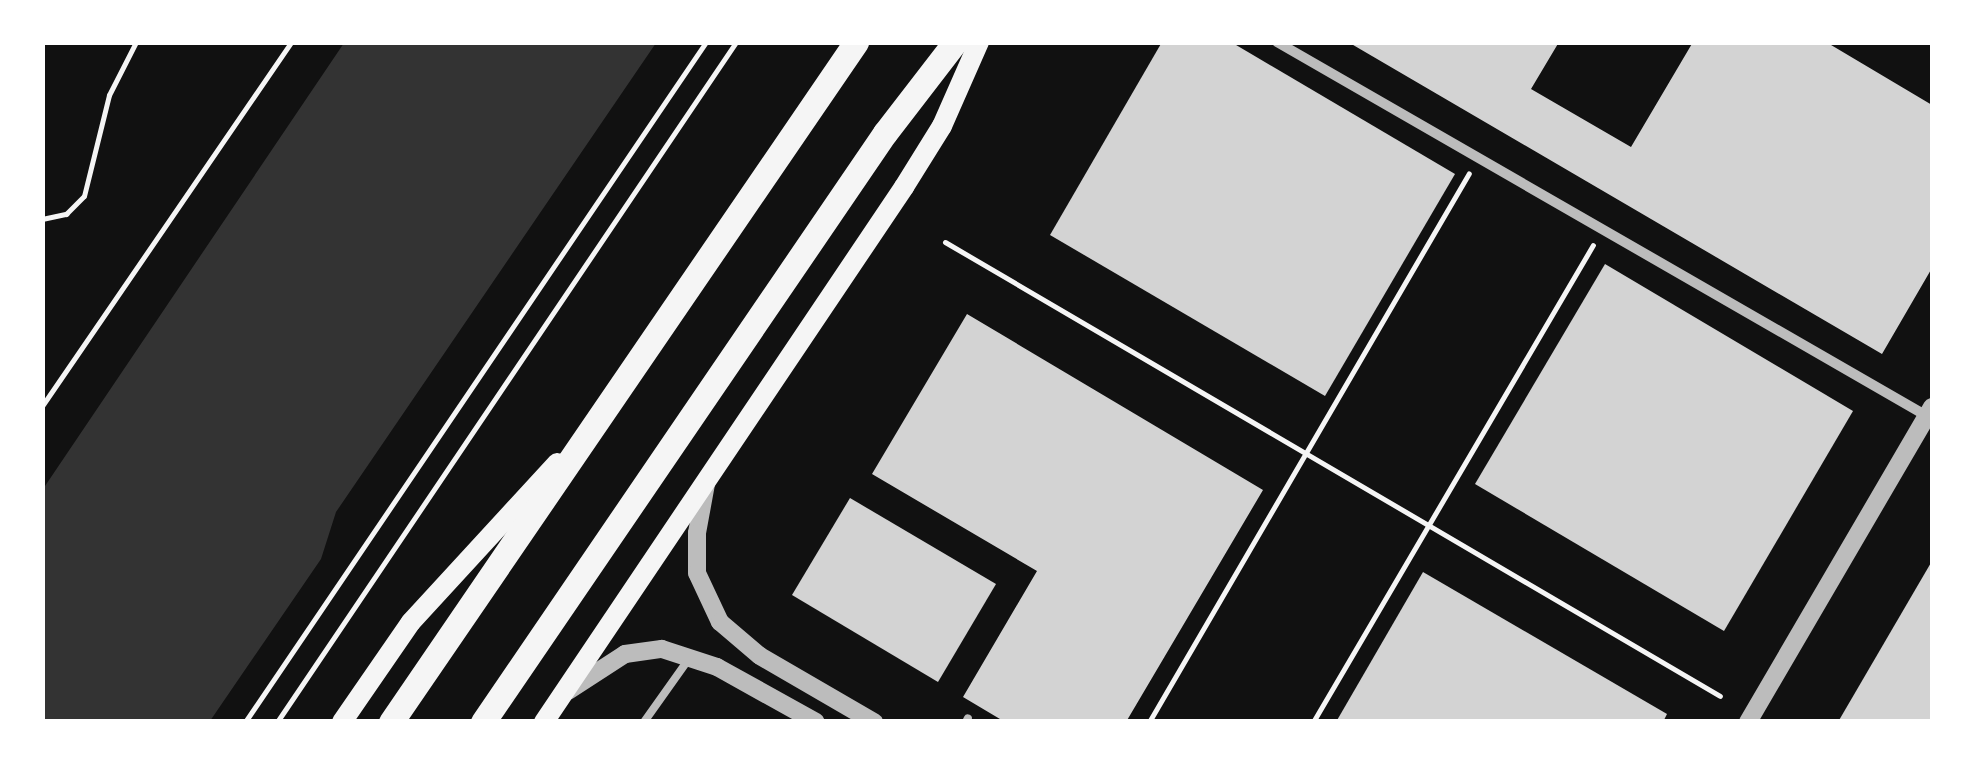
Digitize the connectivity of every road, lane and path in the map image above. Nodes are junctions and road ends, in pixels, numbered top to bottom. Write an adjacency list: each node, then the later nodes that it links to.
1 (136, 42): 10 (path)
2 (290, 42): 14 (path)
3 (706, 42): 22 (path)
4 (736, 42): 23 (path)
5 (856, 42): 13 (main road)
6 (955, 42): 26 (main road)
7 (979, 42): 17 (main road)
8 (1276, 42): 9 (street)
9 (1478, 158): 11 (street); 16 (path)
10 (42, 220)
11 (1602, 229): 15 (street); 18 (path)
12 (944, 242): 16 (path)
13 (610, 401): 24 (main road); 25 (main road)
14 (42, 406)
15 (1930, 411): 33 (street)
16 (1305, 454): 18 (path); 31 (path)
17 (706, 484): 21 (main road); 30 (street)
18 (1428, 525): 20 (path); 32 (path)
19 (690, 656): 21 (street); 28 (lane); 29 (street)
20 (1720, 696)
21 (560, 698): 27 (main road)
22 (244, 722)
23 (277, 722)
24 (342, 722)
25 (391, 722)
26 (483, 722)
27 (544, 722)
28 (644, 722)
29 (816, 722)
30 (874, 722)
31 (1149, 722)
32 (1313, 722)
33 (1748, 722)

